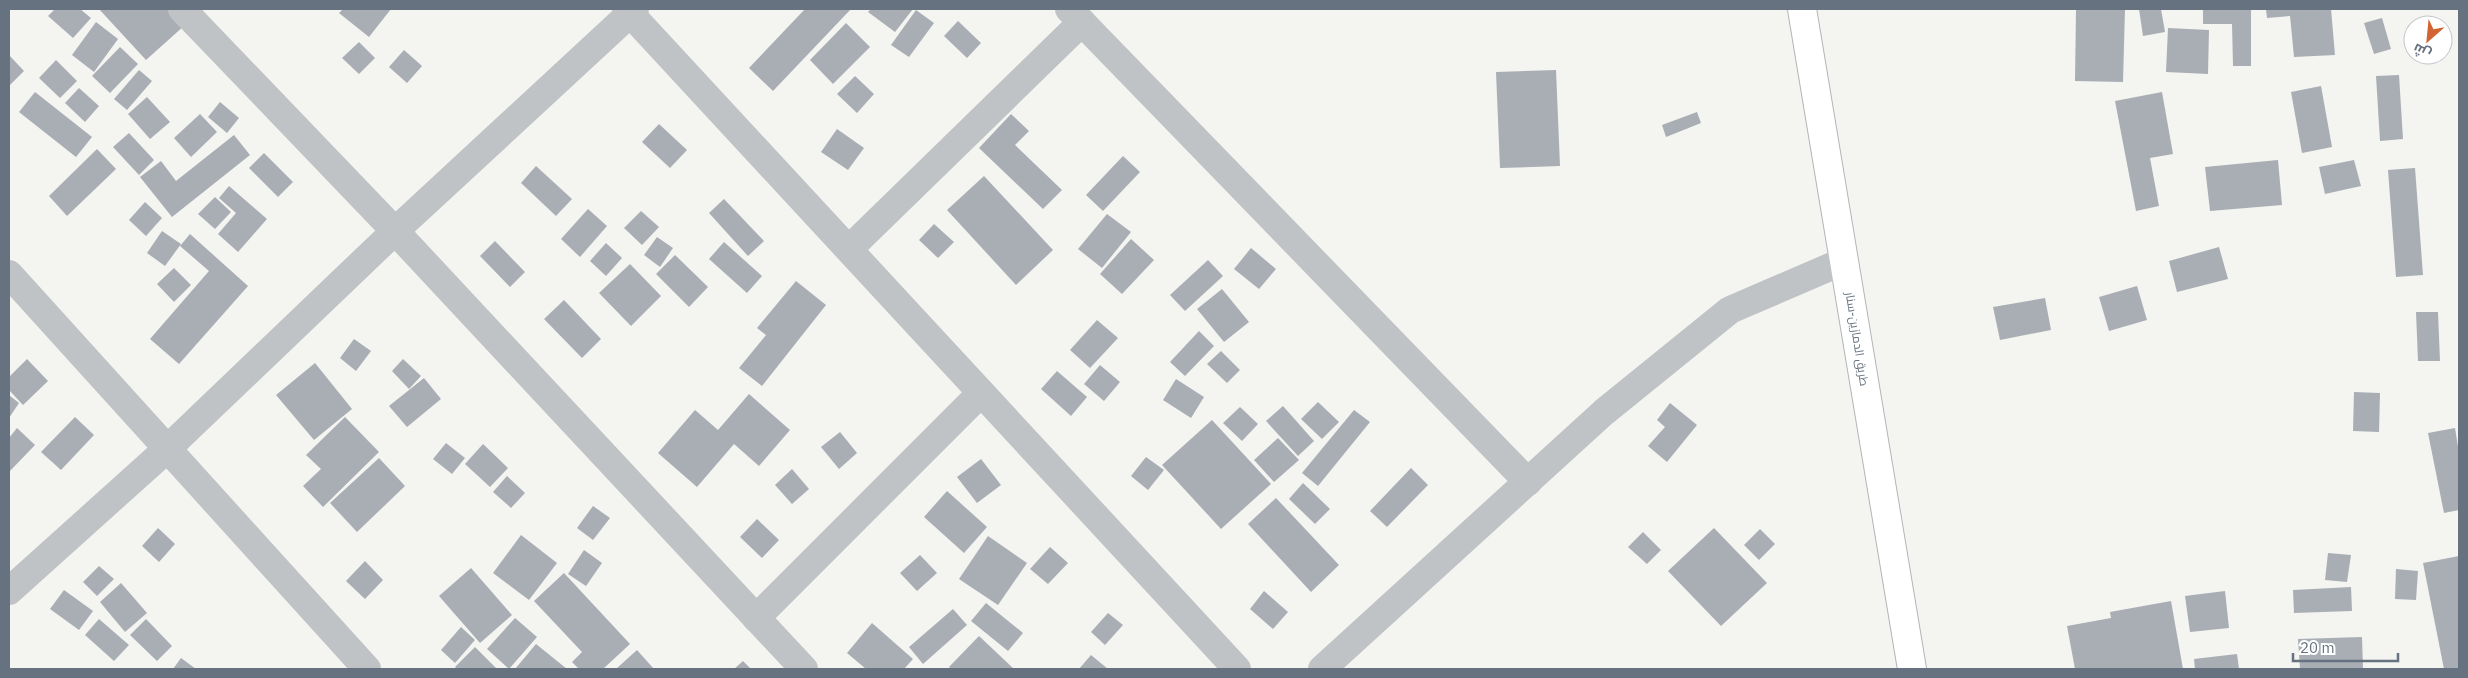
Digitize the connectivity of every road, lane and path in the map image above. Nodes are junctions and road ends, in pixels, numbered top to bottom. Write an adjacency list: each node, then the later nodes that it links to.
1 (182, 9): 5 (street)
2 (1802, 9): 7 (highway, طريق الدمازين-سنار)
3 (630, 10): 5 (street); 6 (street)
4 (1075, 15): 6 (street); 11 (street)
5 (395, 232): 10 (street); 13 (street)
6 (849, 249): 9 (street)
7 (1844, 261): 11 (street); 18 (highway, طريق الدمازين-سنار)
8 (9, 274): 10 (street)
9 (981, 393): 13 (street); 16 (street)
10 (167, 449): 12 (street); 14 (street)
11 (1528, 482): 17 (street)
12 (9, 591)
13 (756, 618): 15 (street)
14 (368, 669)
15 (804, 669)
16 (1237, 669)
17 (1322, 669)
18 (1912, 669)

